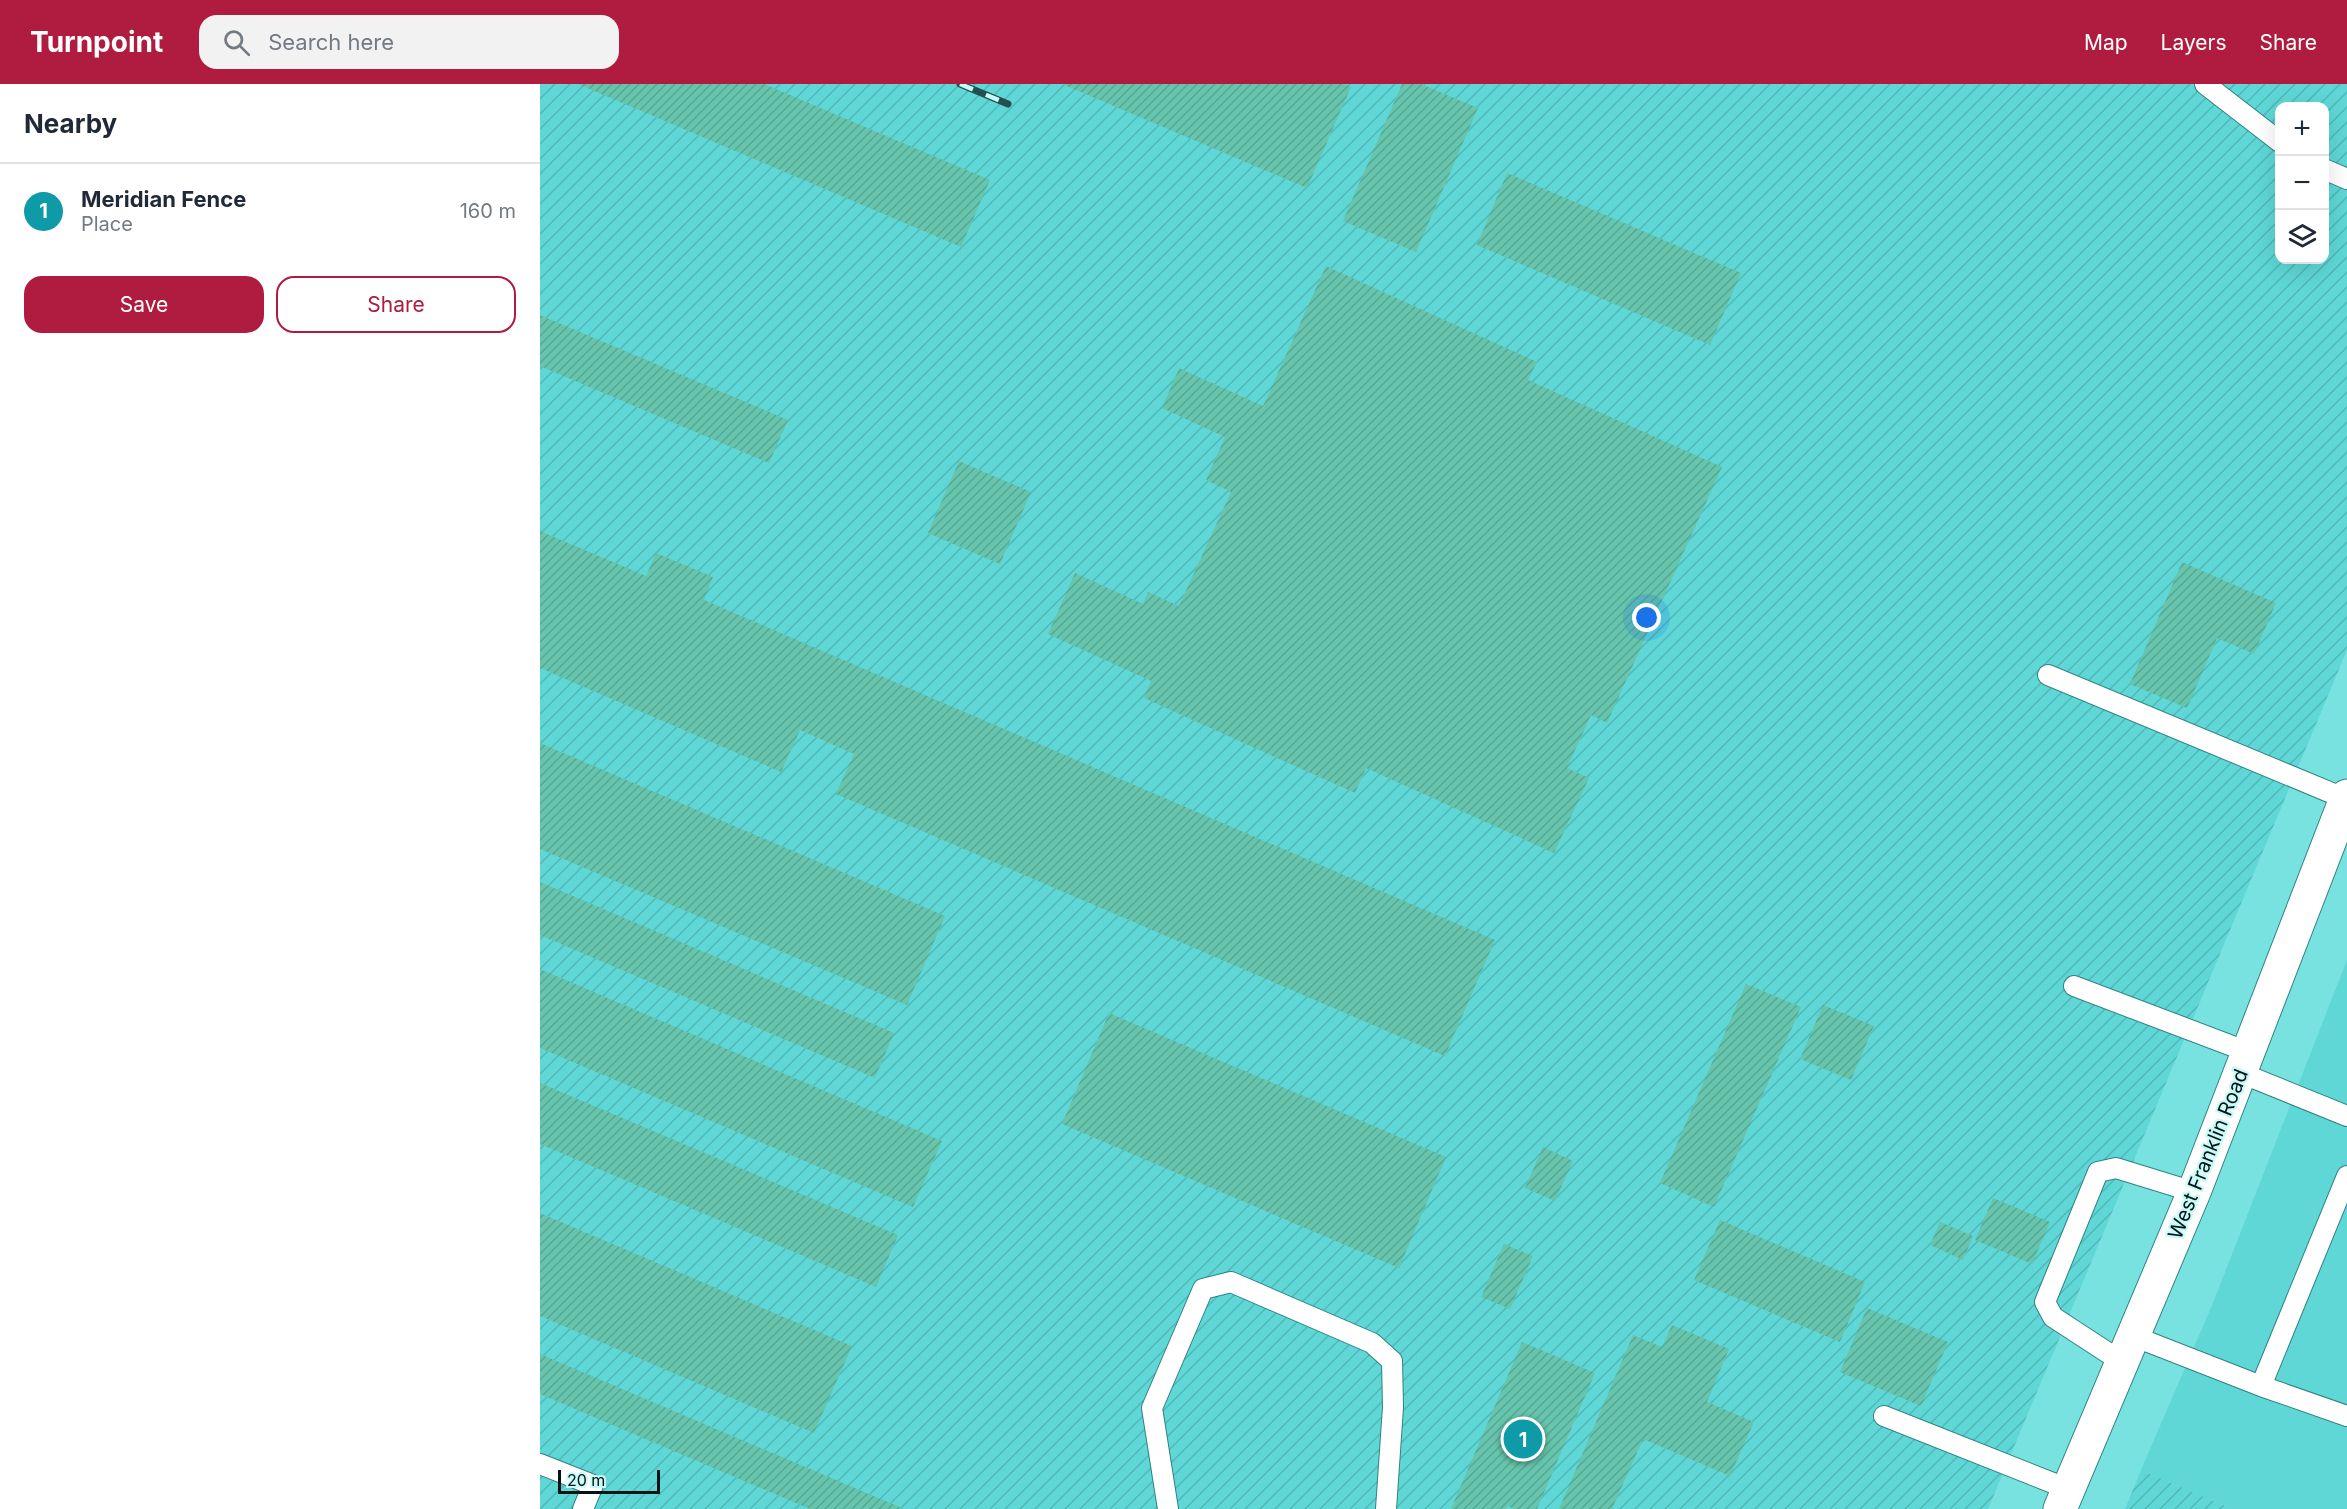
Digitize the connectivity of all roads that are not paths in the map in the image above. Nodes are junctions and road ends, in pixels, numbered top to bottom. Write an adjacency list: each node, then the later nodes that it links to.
1 (2205, 84): 2 (lane)
2 (2275, 138)
3 (2329, 171): 4 (lane)
4 (2347, 179)
5 (2048, 675): 6 (lane)
6 (2346, 797): 8 (main road, West Franklin Road)
7 (2074, 986): 8 (lane)
8 (2244, 1062): 9 (lane); 11 (main road, West Franklin Road)
9 (2347, 1116)
10 (2347, 1176): 13 (lane)
11 (2194, 1192): 12 (main road, West Franklin Road); 12 (lane)
12 (2128, 1349): 13 (lane); 17 (main road, West Franklin Road)
13 (2261, 1386): 15 (lane)
14 (1884, 1416): 17 (lane)
15 (2347, 1416)
16 (540, 1464): 18 (lane)
17 (2064, 1499)
18 (583, 1509)
19 (1168, 1509): 20 (lane)
20 (1386, 1509)

